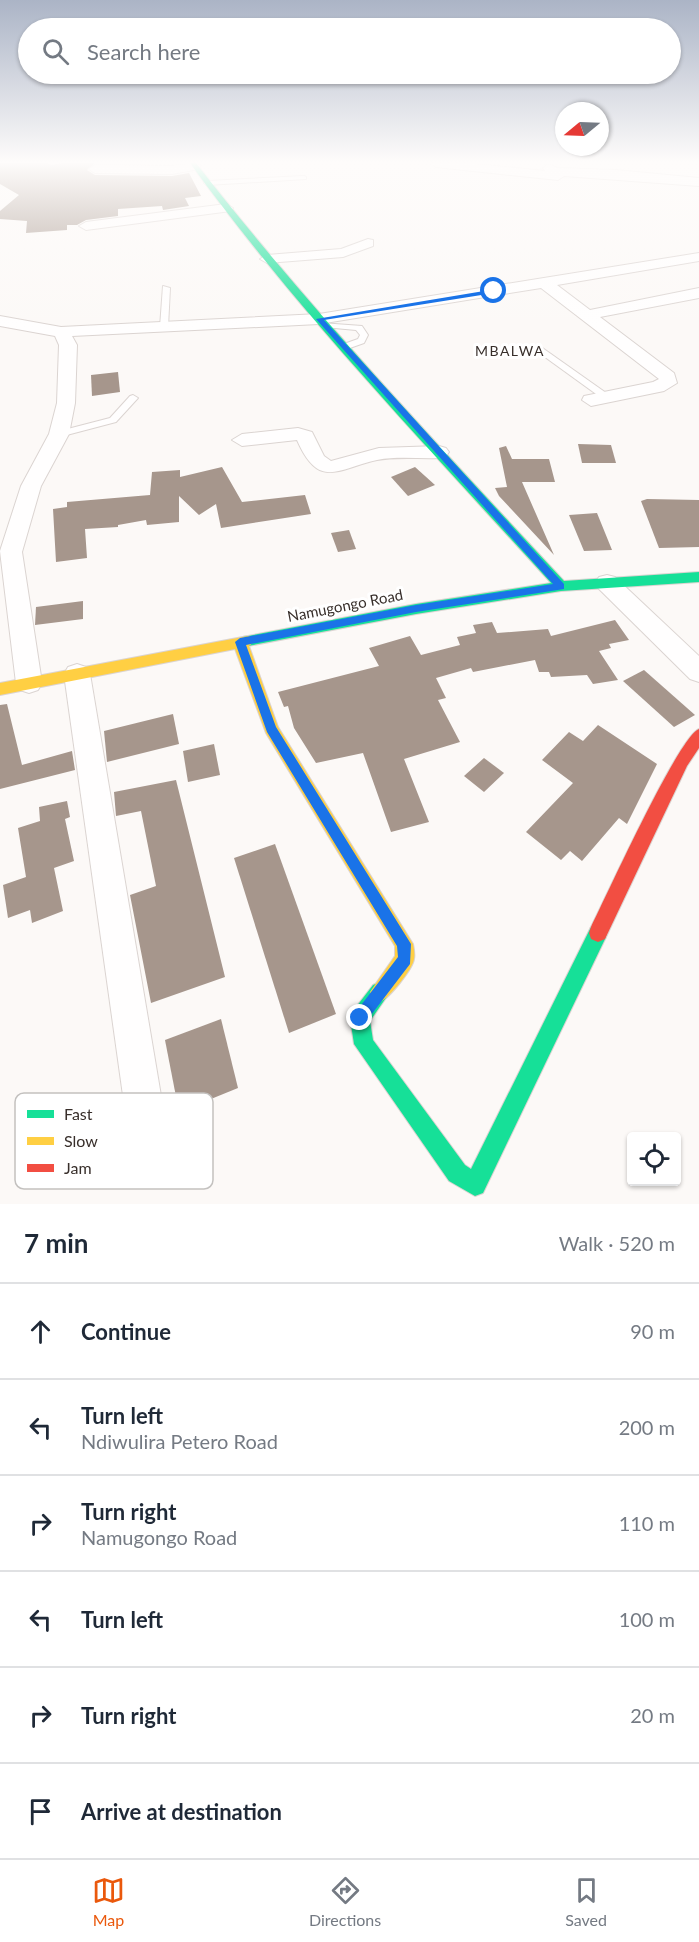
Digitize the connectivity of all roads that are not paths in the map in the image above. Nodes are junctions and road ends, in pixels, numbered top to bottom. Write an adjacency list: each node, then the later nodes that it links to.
1 (139, 219): 3 (street)
2 (235, 219): 6 (street)
3 (86, 226)
4 (368, 243): 6 (street)
5 (699, 257): 7 (street)
6 (267, 259): 11 (street)
7 (544, 284): 10 (street); 11 (street)
8 (165, 288): 13 (lane)
9 (699, 293): 10 (street)
10 (588, 315): 18 (street)
11 (322, 322): 13 (street); 15 (street); 15 (lane)
12 (2, 323): 14 (street)
13 (164, 327): 14 (street)
14 (61, 332): 19 (street)
15 (344, 347): 21 (street)
16 (541, 350): 18 (lane)
17 (133, 398): 19 (lane)
18 (599, 399)
19 (59, 434): 28 (street)
20 (242, 440): 21 (street)
21 (440, 452): 24 (street)
22 (699, 577): 23 (street, Namugongo Road)
23 (607, 583): 24 (street, Namugongo Road); 26 (street)
24 (561, 586): 25 (street, Namugongo Road)
25 (240, 642): 27 (street, Namugongo Road); 30 (street)
26 (699, 672)
27 (77, 674): 28 (street, Namugongo Road); 31 (street)
28 (29, 683): 29 (street, Namugongo Road)
29 (0, 689)
30 (699, 735)
31 (142, 1093)

